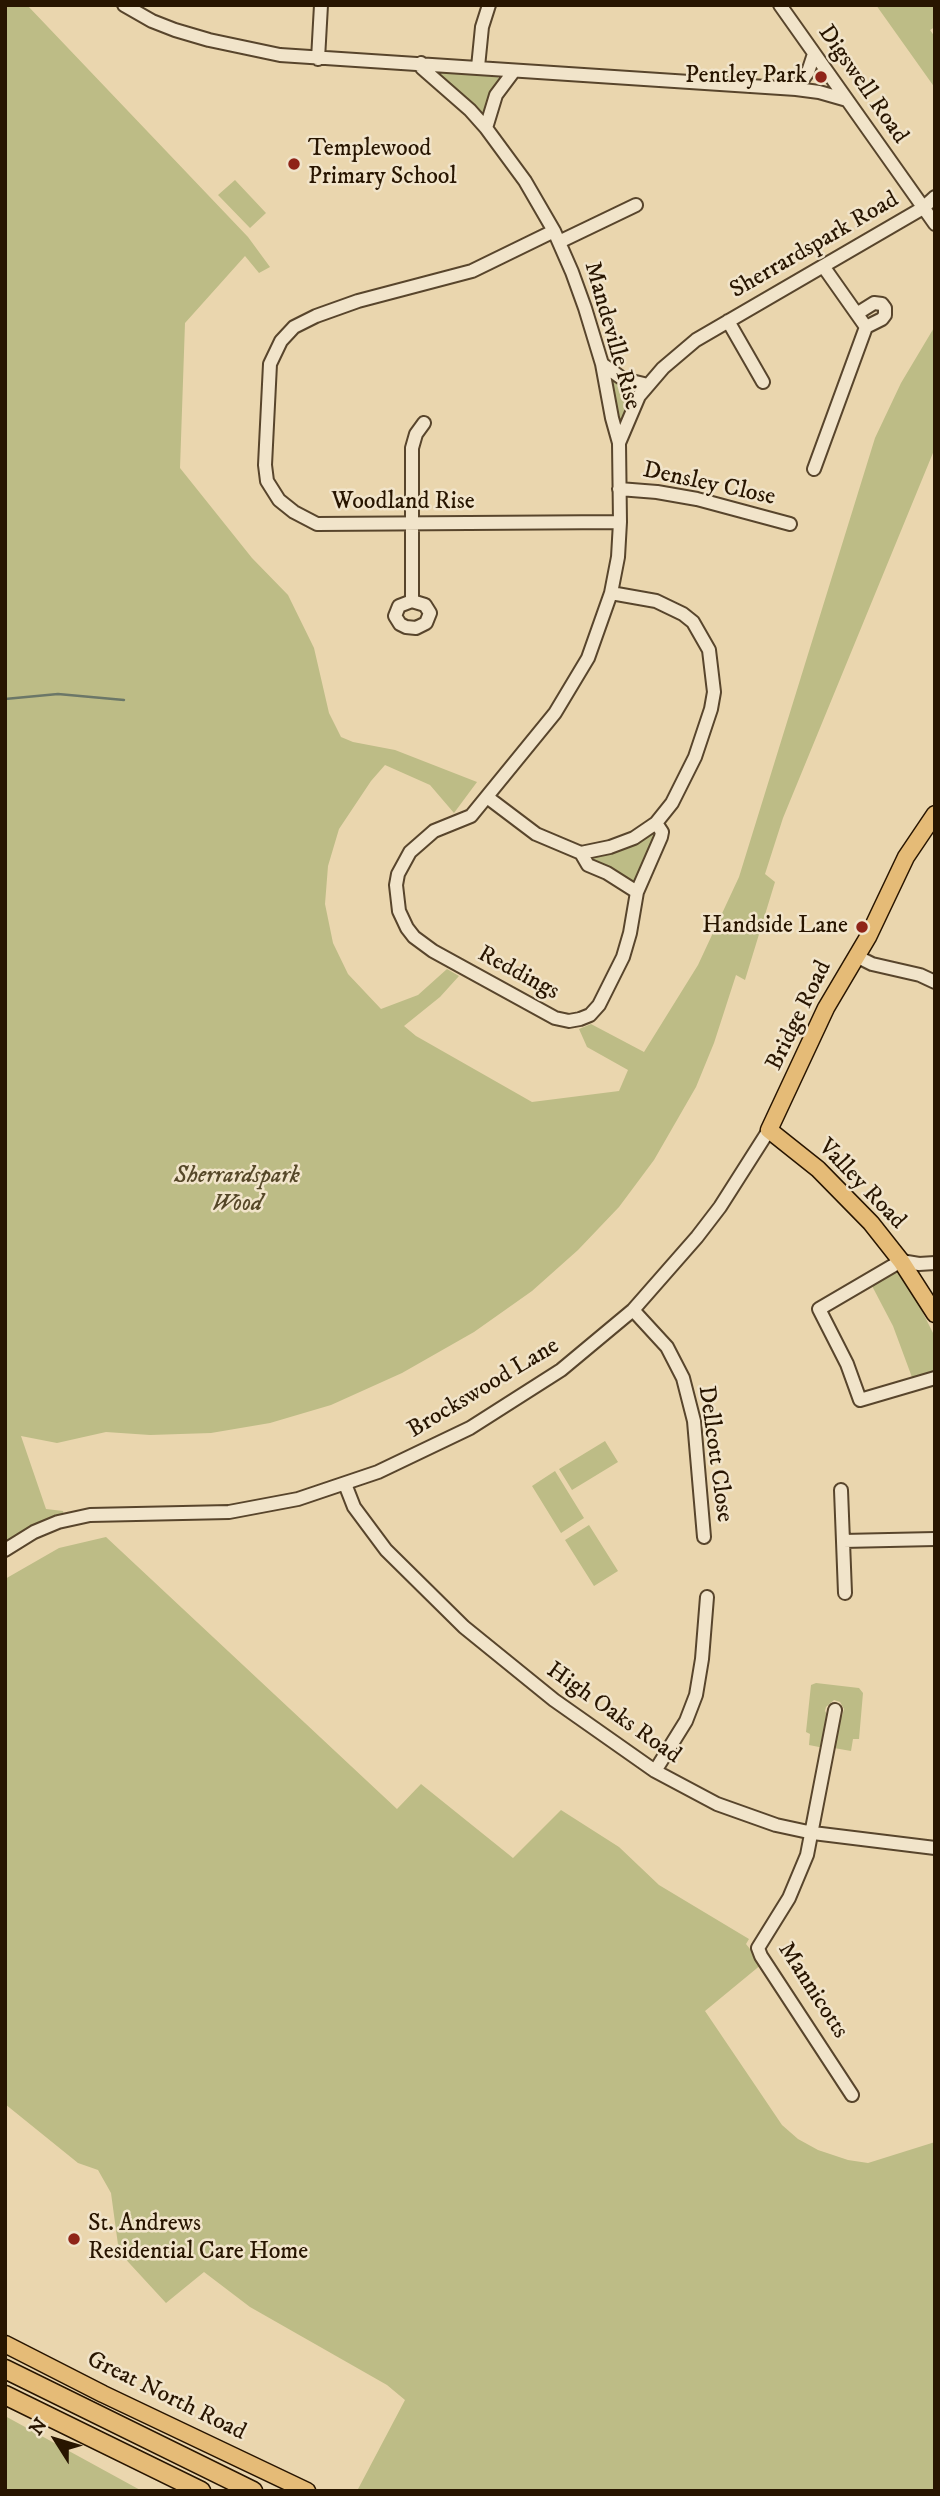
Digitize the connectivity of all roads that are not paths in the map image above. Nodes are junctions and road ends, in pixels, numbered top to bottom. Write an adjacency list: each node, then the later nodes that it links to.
1 (321, 5): 6 (street)
2 (489, 5): 8 (street)
3 (780, 5): 5 (street, Digswell Road)
4 (129, 7): 6 (street)
5 (814, 54): 10 (street); 11 (street, Digswell Road)
6 (318, 59): 7 (street)
7 (421, 63): 8 (street); 12 (street, Mandeville Rise)
8 (478, 67): 9 (street)
9 (514, 71): 10 (street); 12 (street)
10 (796, 89): 11 (street)
11 (847, 100): 15 (street, Digswell Road)
12 (486, 128): 17 (street, Mandeville Rise)
13 (935, 197): 15 (street, Sherrardspark Road)
14 (636, 205): 17 (street, Mandeville Rise)
15 (923, 208): 16 (street, Digswell Road); 18 (street, Sherrardspark Road)
16 (935, 224)
17 (557, 237): 22 (street, Mandeville Rise); 31 (street, Woodland Rise)
18 (823, 266): 19 (street); 20 (street, Sherrardspark Road)
19 (858, 313): 21 (street); 21 (street)
20 (728, 321): 23 (street, Sherrardspark Road); 24 (street, Sherrardspark Road)
21 (866, 327): 27 (street)
22 (602, 364): 24 (street); 26 (street, Mandeville Rise)
23 (764, 382)
24 (648, 385): 26 (street, Sherrardspark Road)
25 (424, 423): 31 (street)
26 (619, 443): 28 (street, Sherrardspark Road)
27 (814, 469)
28 (619, 489): 29 (street, Sherrardspark Road); 30 (street, Densley Close)
29 (620, 522): 31 (street, Woodland Rise); 32 (street, Sherrardspark Road)
30 (790, 524)
31 (413, 525): 33 (street)
32 (611, 593): 34 (street, Sherrardspark Road); 36 (street)
33 (412, 601)
34 (486, 797): 37 (street); 38 (street, Reddings)
35 (935, 814): 39 (main road, Bridge Road)
36 (656, 823): 37 (street); 38 (street, Reddings)
37 (581, 853): 38 (street)
38 (637, 892)
39 (856, 956): 40 (street); 41 (main road, Bridge Road)
40 (935, 982)
41 (769, 1130): 42 (main road, Valley Road); 44 (street, Brockswood Lane)
42 (901, 1261): 43 (street); 45 (main road, Valley Road); 46 (street)
43 (935, 1263)
44 (633, 1310): 47 (street, Brockswood Lane); 49 (street, Dellcott Close)
45 (935, 1314)
46 (935, 1378)
47 (345, 1484): 52 (street, Brockswood Lane); 56 (street, High Oaks Road)
48 (841, 1490): 51 (street)
49 (704, 1537)
50 (935, 1539): 51 (street)
51 (843, 1541): 53 (street)
52 (5, 1550)
53 (845, 1593)
54 (706, 1597): 56 (street)
55 (835, 1710): 57 (street)
56 (655, 1771): 57 (street, High Oaks Road)
57 (813, 1833): 58 (street, High Oaks Road); 59 (street, Mannicotts)
58 (935, 1848)
59 (852, 2095)
60 (5, 2344): 67 (main road, Great North Road)
61 (5, 2369): 66 (highway)
62 (5, 2395): 63 (highway)
63 (167, 2473): 64 (highway); 65 (highway)
64 (186, 2491)
65 (201, 2491)
66 (253, 2491)
67 (307, 2491)

